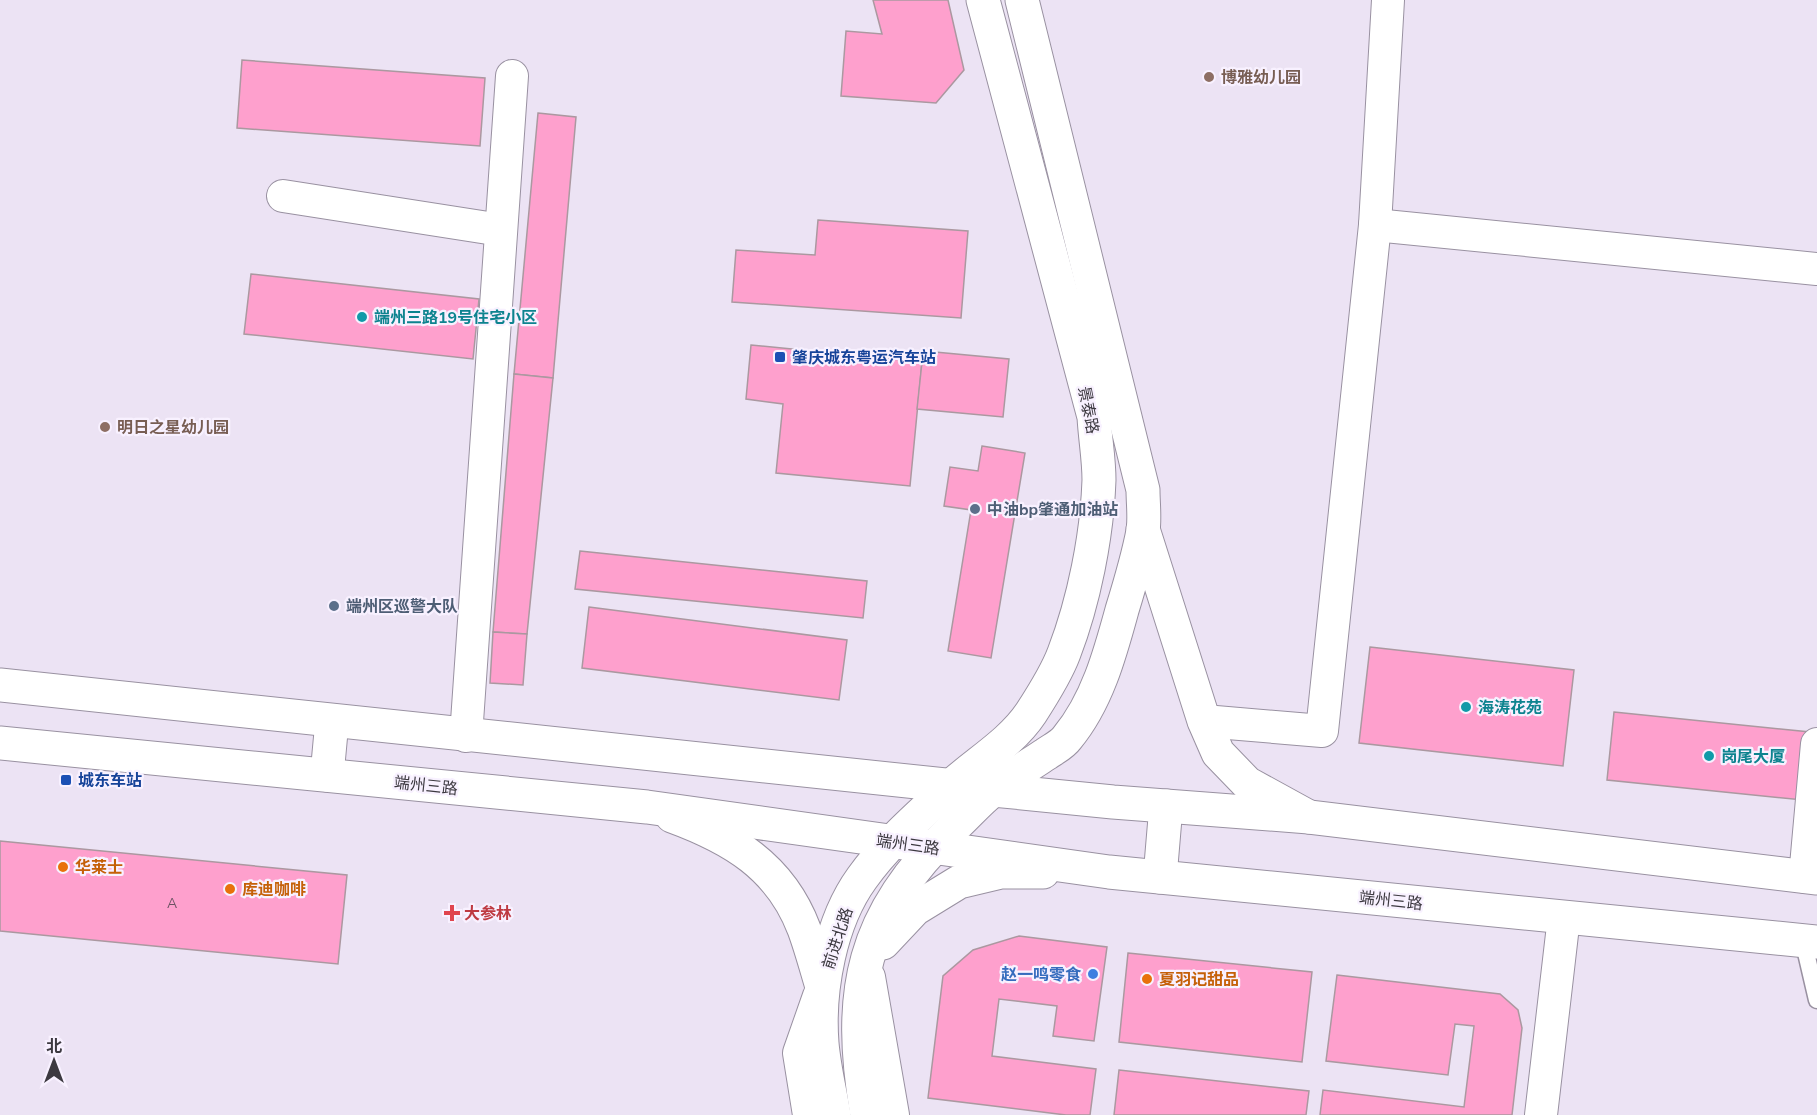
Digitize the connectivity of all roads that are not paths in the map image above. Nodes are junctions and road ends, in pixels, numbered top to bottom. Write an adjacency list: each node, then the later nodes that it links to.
1 (982, 0): 17 (main road, 景泰路)
2 (1022, 0): 9 (main road)
3 (1388, 0): 6 (street)
4 (512, 76): 7 (street)
5 (283, 196): 7 (street)
6 (1375, 225): 8 (street); 12 (street)
7 (501, 230): 13 (street)
8 (1817, 269)
9 (1143, 529): 12 (main road); 18 (main road)
10 (0, 685): 11 (main road)
11 (332, 721): 13 (main road); 16 (main road)
12 (1204, 721): 21 (main road)
13 (466, 736): 17 (main road)
14 (0, 743): 16 (main road, 端州三路)
15 (1817, 744): 26 (street)
16 (327, 775): 20 (main road, 端州三路)
17 (951, 786): 18 (main road); 22 (main road, 前进北路)
18 (993, 790): 19 (main road); 23 (main road)
19 (1166, 806): 21 (main road); 25 (main road)
20 (647, 807): 22 (main road, 端州三路); 30 (main road)
21 (1309, 817): 26 (main road)
22 (893, 842): 23 (main road, 端州三路); 30 (main road, 前进北路)
23 (933, 847): 24 (main road, 端州三路); 29 (main road)
24 (1109, 872): 25 (main road, 端州三路); 29 (main road)
25 (1160, 877): 27 (main road, 端州三路)
26 (1811, 877)
27 (1564, 917): 28 (main road, 端州三路); 36 (street)
28 (1810, 941): 31 (lane)
29 (866, 961): 34 (main road); 35 (street)
30 (822, 987): 32 (street, 前进北路); 33 (main road, 前进北路)
31 (1817, 1000)
32 (809, 1115)
33 (834, 1115)
34 (867, 1115)
35 (893, 1115)
36 (1541, 1115)

